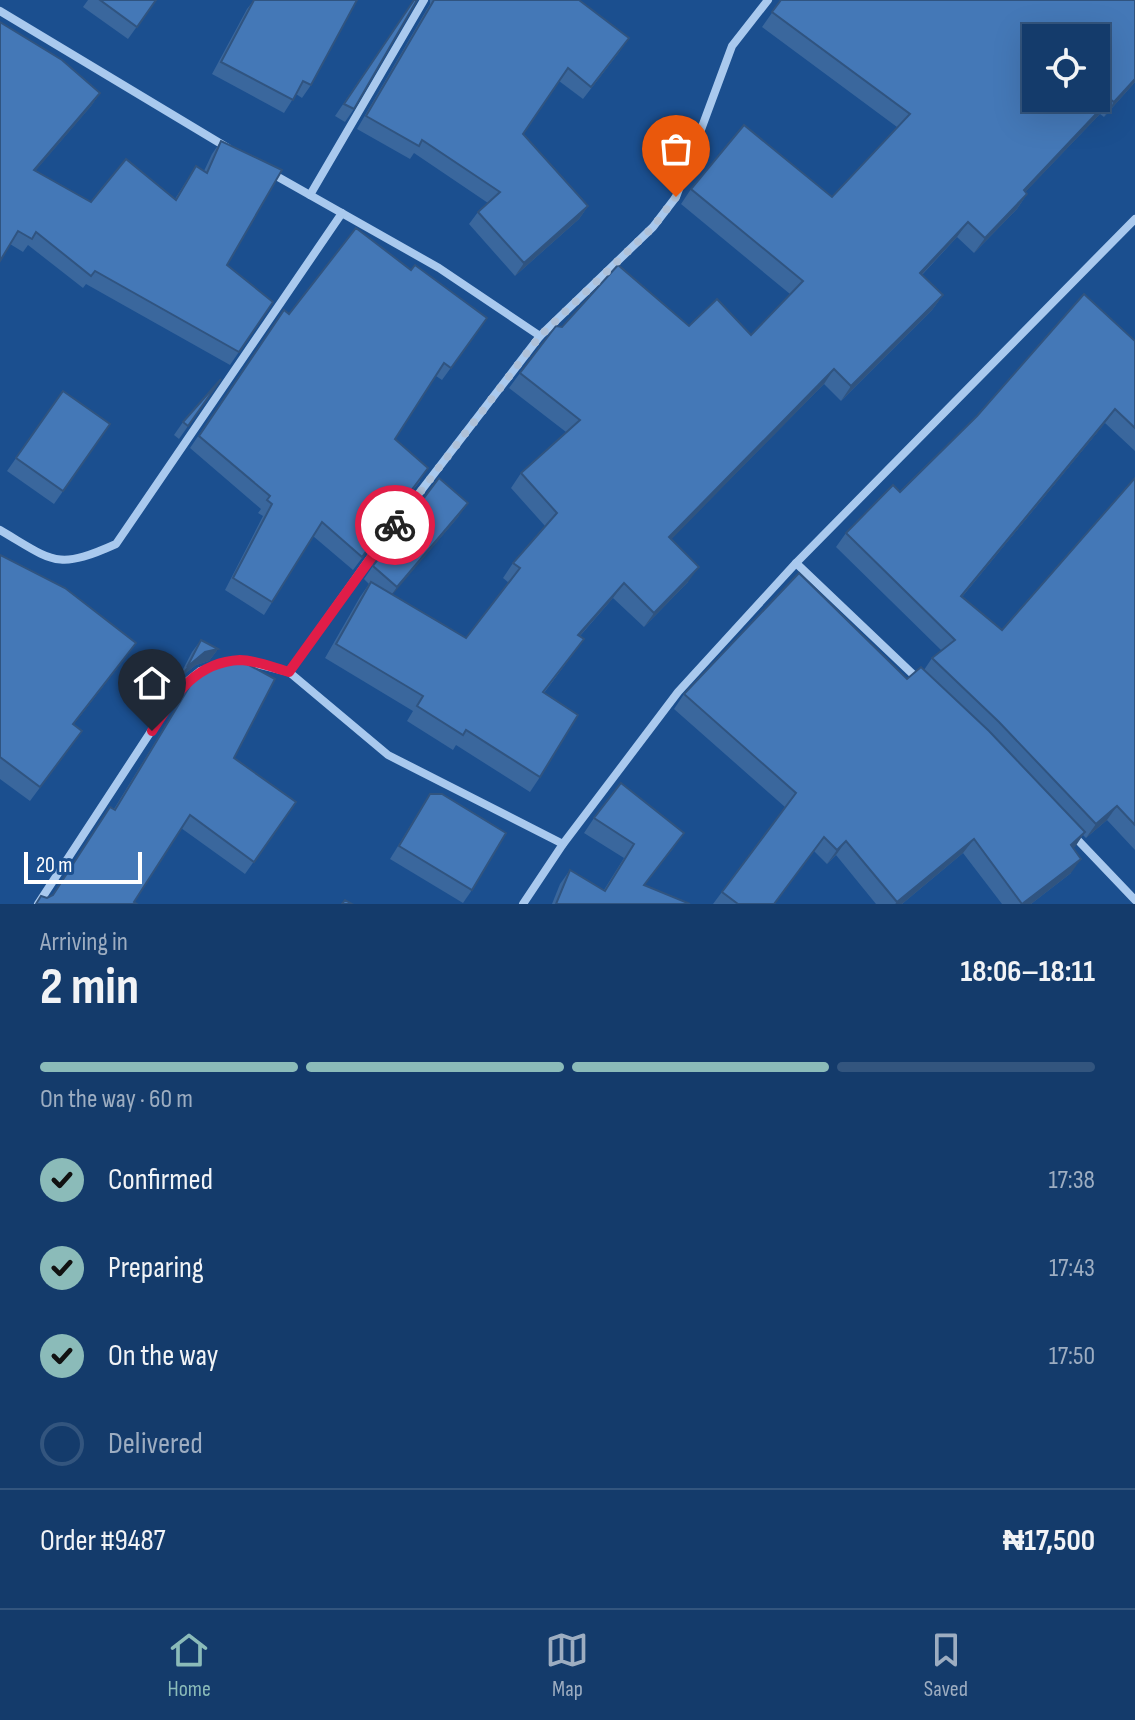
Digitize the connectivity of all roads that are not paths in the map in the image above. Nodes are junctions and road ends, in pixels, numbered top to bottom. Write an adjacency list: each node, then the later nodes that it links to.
1 (424, 0): 6 (street)
2 (768, 0): 9 (street)
3 (0, 11): 4 (street)
4 (231, 150)
5 (257, 165): 6 (street)
6 (310, 195): 7 (street)
7 (342, 213): 9 (street); 10 (street)
8 (1135, 219): 11 (street)
9 (540, 336): 12 (street)
10 (0, 530)
11 (796, 563): 13 (street); 15 (street)
12 (289, 672): 15 (street); 17 (street)
13 (929, 689)
14 (1070, 832): 16 (street)
15 (563, 844): 18 (street)
16 (1135, 900)
17 (38, 904)
18 (523, 904)

